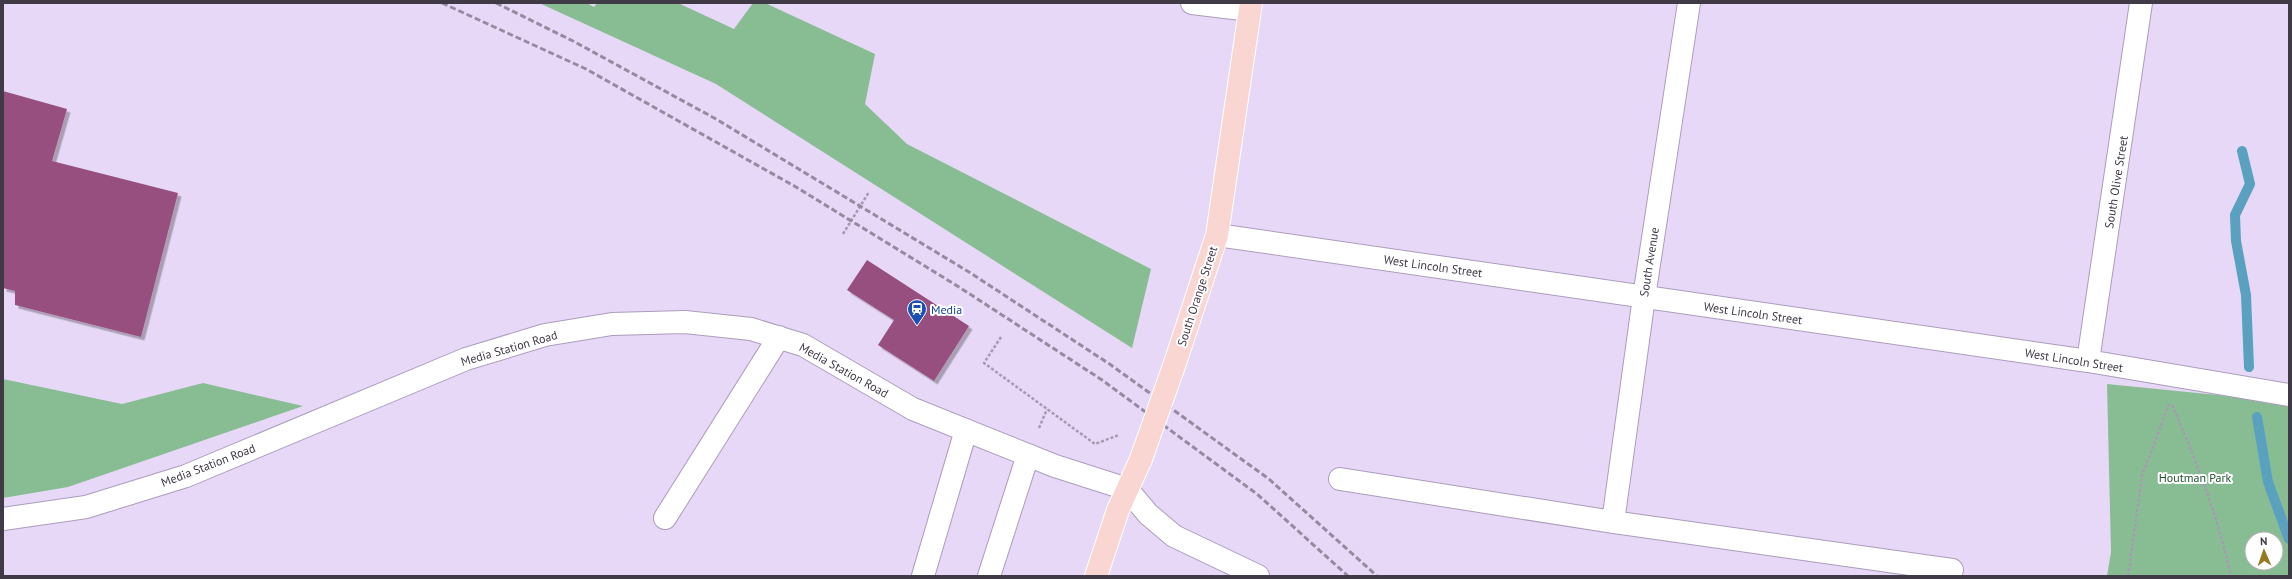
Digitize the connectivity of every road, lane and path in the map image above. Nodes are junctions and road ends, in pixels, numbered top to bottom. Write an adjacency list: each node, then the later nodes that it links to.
1 (1192, 3): 4 (street)
2 (1689, 3): 8 (street, South Avenue)
3 (2141, 3): 11 (street, South Olive Street)
4 (1251, 7): 7 (main road, South Orange Street)
5 (869, 192): 6 (path)
6 (843, 234)
7 (1217, 235): 8 (street, West Lincoln Street); 17 (main road, South Orange Street, bridge)
8 (1644, 297): 11 (street, West Lincoln Street); 20 (street, South Avenue)
9 (1001, 337): 14 (path)
10 (779, 338): 13 (street, Media Station Road); 18 (street); 19 (street, Media Station Road)
11 (2088, 362): 12 (street, West Lincoln Street)
12 (2289, 395)
13 (966, 430): 15 (street, Media Station Road); 22 (street)
14 (1121, 435)
15 (1028, 455): 17 (street, Media Station Road); 23 (street)
16 (1340, 479): 20 (street)
17 (1127, 489): 24 (main road, South Orange Street); 25 (street)
18 (665, 518)
19 (3, 519)
20 (1613, 522): 21 (street)
21 (1952, 570)
22 (923, 576)
23 (989, 576)
24 (1096, 576)
25 (1258, 576)
26 (2128, 576): 27 (path)
27 (2232, 576)

